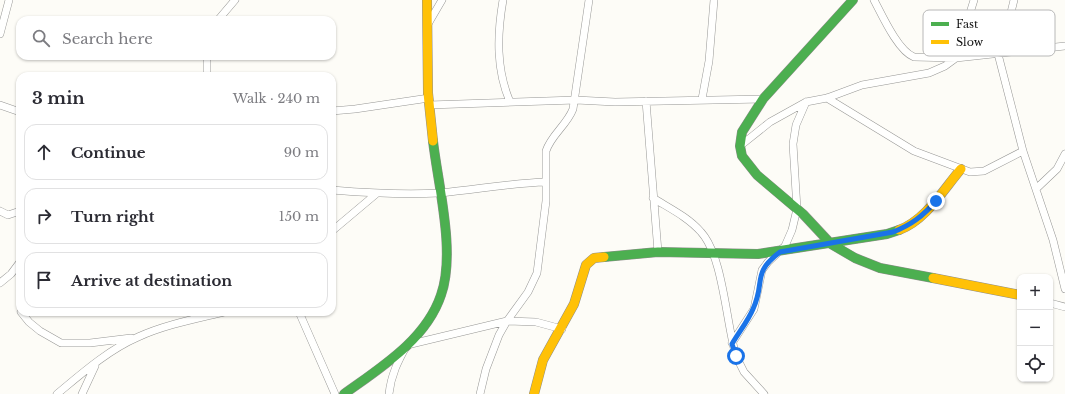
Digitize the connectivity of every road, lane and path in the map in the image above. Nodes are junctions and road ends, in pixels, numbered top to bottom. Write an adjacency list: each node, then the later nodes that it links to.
1 (9, 0): 16 (street)
2 (235, 0): 14 (street)
3 (427, 0): 15 (street)
4 (442, 0): 15 (street)
5 (502, 0): 30 (street)
6 (589, 0): 27 (street)
7 (714, 0): 25 (street)
8 (853, 0): 26 (street)
9 (874, 0): 21 (street)
10 (974, 0): 12 (street)
11 (1014, 0): 13 (street)
12 (971, 10)
13 (1012, 10)
14 (221, 16)
15 (428, 26): 29 (street)
16 (0, 34)
17 (1065, 46): 18 (street)
18 (1055, 47)
19 (977, 56): 21 (street)
20 (999, 56): 36 (street)
21 (956, 58): 24 (street)
22 (207, 60): 23 (street)
23 (207, 72)
24 (827, 98): 31 (street); 38 (street)
25 (702, 99): 26 (street); 28 (street)
26 (763, 99): 35 (street)
27 (576, 100): 28 (street); 30 (street); 39 (street)
28 (646, 101): 44 (street)
29 (429, 102): 30 (street); 33 (street); 42 (street)
30 (510, 102)
31 (806, 102): 35 (street); 45 (street)
32 (0, 105): 34 (street)
33 (336, 110)
34 (16, 111)
35 (740, 146): 45 (street)
36 (1023, 151): 38 (street); 40 (street)
37 (1065, 154): 40 (street)
38 (961, 168): 49 (street)
39 (546, 182): 42 (street); 62 (street)
40 (1037, 188): 55 (street)
41 (336, 190): 43 (street)
42 (439, 193): 43 (street); 66 (street)
43 (376, 194): 48 (street)
44 (653, 198): 50 (street); 52 (street)
45 (797, 209): 49 (street); 51 (street)
46 (0, 211): 47 (street)
47 (16, 212)
48 (336, 228)
49 (831, 244): 51 (street); 56 (street)
50 (658, 252): 52 (street); 63 (street)
51 (780, 252): 52 (street); 65 (street)
52 (714, 253): 65 (street)
53 (16, 267): 54 (street)
54 (0, 283)
55 (1065, 289)
56 (1017, 295)
57 (1053, 304): 58 (street)
58 (1065, 307)
59 (23, 316): 64 (street)
60 (208, 316): 64 (street)
61 (301, 316): 70 (street)
62 (507, 321): 63 (street); 66 (street); 73 (street)
63 (562, 329): 74 (street)
64 (135, 338): 67 (street)
65 (732, 344): 75 (street)
66 (407, 345): 71 (street); 72 (street)
67 (96, 364): 68 (street); 69 (street)
68 (57, 394)
69 (82, 394)
70 (336, 394)
71 (344, 394)
72 (389, 394)
73 (480, 394)
74 (534, 394)
75 (764, 394)

